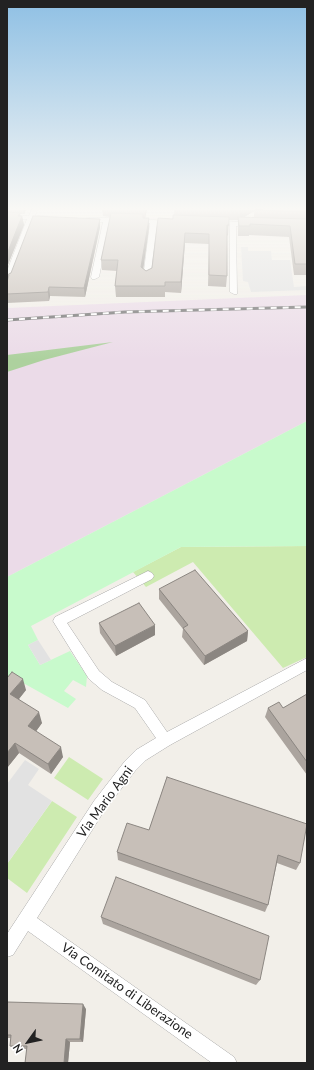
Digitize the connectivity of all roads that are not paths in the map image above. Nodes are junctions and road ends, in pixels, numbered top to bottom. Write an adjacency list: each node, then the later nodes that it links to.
1 (15, 260): 7 (street)
2 (99, 260): 5 (street)
3 (149, 260): 6 (street)
4 (234, 260): 8 (street)
5 (95, 277)
6 (147, 278)
7 (7, 281)
8 (234, 292)
9 (148, 576): 11 (street)
10 (307, 664): 11 (street, Via Mario Agni)
11 (165, 740): 12 (street, Via Mario Agni)
12 (26, 920): 13 (street, Via Mario Agni); 14 (street, Via Comitato di Liberazione)
13 (7, 949)
14 (228, 1063)

